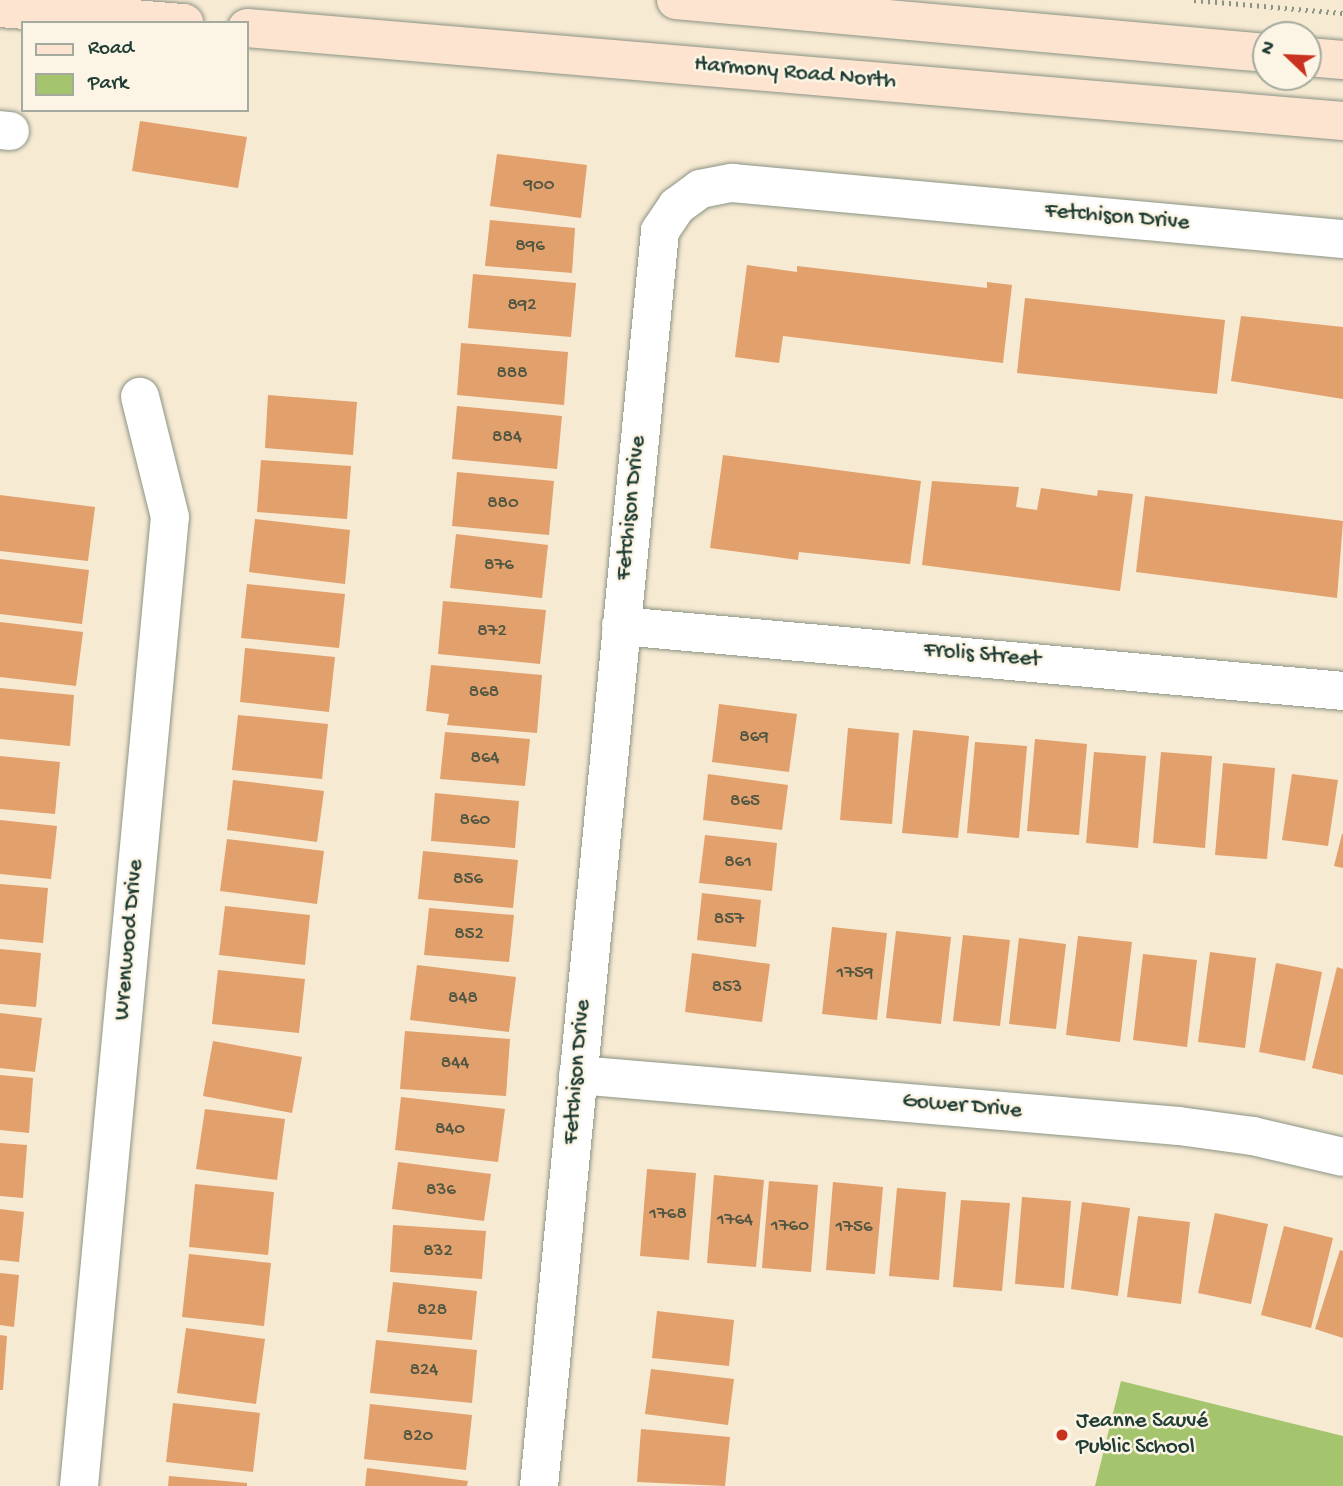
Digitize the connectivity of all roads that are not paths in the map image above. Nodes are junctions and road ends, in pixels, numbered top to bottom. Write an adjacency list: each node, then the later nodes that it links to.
1 (676, 0): 5 (main road)
2 (0, 8): 3 (main road)
3 (159, 21)
4 (248, 28): 8 (main road, Harmony Road North)
5 (1252, 52)
6 (1322, 58): 7 (main road)
7 (1343, 60)
8 (1343, 121)
9 (1343, 239): 11 (street, Fetchison Drive)
10 (140, 397): 15 (street, Wrenwood Drive)
11 (621, 625): 12 (street, Frolis Street); 13 (street, Fetchison Drive)
12 (1343, 691)
13 (578, 1075): 14 (street, Gower Drive); 16 (street, Fetchison Drive)
14 (1343, 1157)
15 (79, 1486)
16 (540, 1486)

